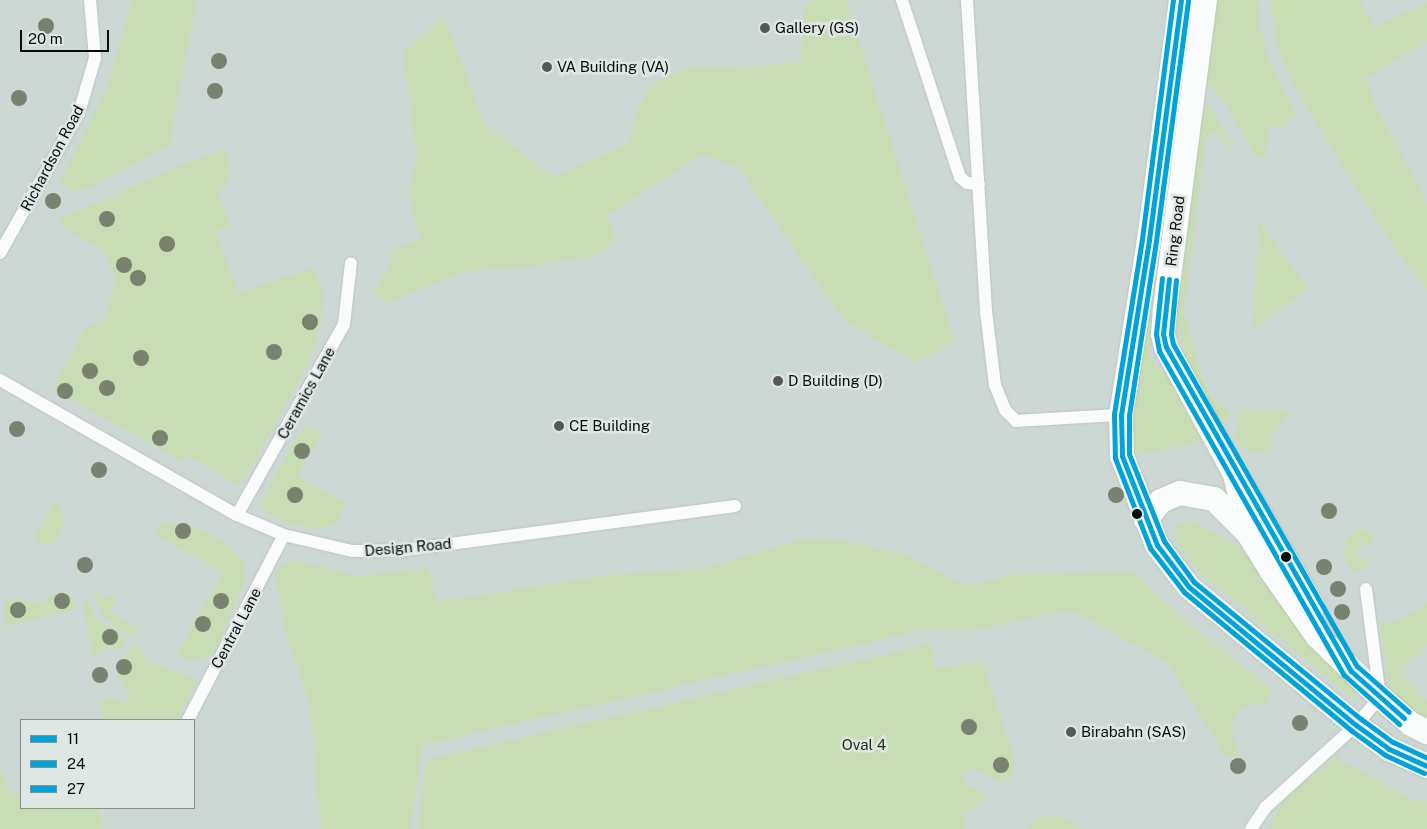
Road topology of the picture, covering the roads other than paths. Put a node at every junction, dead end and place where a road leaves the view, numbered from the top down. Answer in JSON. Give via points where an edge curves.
{"nodes":[{"id":1,"x":90,"y":0,"type":"edge"},
{"id":2,"x":902,"y":0,"type":"edge"},
{"id":3,"x":967,"y":0,"type":"edge"},
{"id":4,"x":1181,"y":0,"type":"edge"},
{"id":5,"x":1205,"y":0,"type":"edge"},
{"id":6,"x":1192,"y":94,"type":"junction"},
{"id":7,"x":979,"y":184,"type":"junction"},
{"id":8,"x":1149,"y":240,"type":"junction"},
{"id":9,"x":0,"y":252,"type":"edge"},
{"id":10,"x":351,"y":263,"type":"dead end"},
{"id":11,"x":0,"y":380,"type":"edge"},
{"id":12,"x":1121,"y":415,"type":"junction"},
{"id":13,"x":1236,"y":474,"type":"junction"},
{"id":14,"x":735,"y":506,"type":"dead end"},
{"id":15,"x":237,"y":515,"type":"junction"},
{"id":16,"x":1146,"y":520,"type":"junction"},
{"id":17,"x":1248,"y":533,"type":"junction"},
{"id":18,"x":284,"y":535,"type":"junction"},
{"id":19,"x":1366,"y":588,"type":"dead end"},
{"id":20,"x":1351,"y":671,"type":"junction"},
{"id":21,"x":1380,"y":697,"type":"junction"},
{"id":22,"x":189,"y":719,"type":"edge"},
{"id":23,"x":1356,"y":725,"type":"junction"},
{"id":24,"x":1427,"y":732,"type":"edge"},
{"id":25,"x":1427,"y":766,"type":"edge"},
{"id":26,"x":1251,"y":829,"type":"edge"}],
"edges":[{"from":1,"to":9,"type":"lane","name":"Richardson Road","via":[[95,58],[79,113]]},
{"from":2,"to":7,"type":"lane","via":[[960,177],[967,183]]},
{"from":3,"to":7,"type":"lane"},
{"from":4,"to":8,"type":"street","name":"Ring Road"},
{"from":5,"to":6,"type":"street","name":"Ring Road"},
{"from":6,"to":8,"type":"street","via":[[1178,106],[1168,173]]},
{"from":6,"to":13,"type":"street","name":"Ring Road","via":[[1163,334],[1166,347]]},
{"from":7,"to":12,"type":"lane","via":[[987,320],[995,384],[1005,410],[1016,421]]},
{"from":8,"to":12,"type":"street","name":"Ring Road"},
{"from":10,"to":15,"type":"lane","name":"Ceramics Lane","via":[[344,324]]},
{"from":11,"to":15,"type":"lane","name":"Design Road"},
{"from":12,"to":16,"type":"street","name":"Ring Road","via":[[1122,456]]},
{"from":13,"to":17,"type":"street","name":"Ring Road"},
{"from":13,"to":20,"type":"street"},
{"from":14,"to":18,"type":"lane","name":"Design Road","via":[[405,550],[352,551]]},
{"from":15,"to":18,"type":"lane","name":"Design Road"},
{"from":16,"to":17,"type":"street","via":[[1161,501],[1180,493],[1214,499]]},
{"from":16,"to":23,"type":"street","name":"Ring Road","via":[[1157,545],[1189,587]]},
{"from":17,"to":20,"type":"street","name":"Ring Road","via":[[1318,637]]},
{"from":18,"to":22,"type":"lane","name":"Central Lane"},
{"from":19,"to":21,"type":"lane"},
{"from":20,"to":21,"type":"street","name":"Ring Road"},
{"from":21,"to":23,"type":"lane"},
{"from":21,"to":24,"type":"street","name":"Ring Road","via":[[1411,724]]},
{"from":23,"to":25,"type":"street","name":"Ring Road","via":[[1389,749]]},
{"from":23,"to":26,"type":"lane","via":[[1266,807]]}]}
